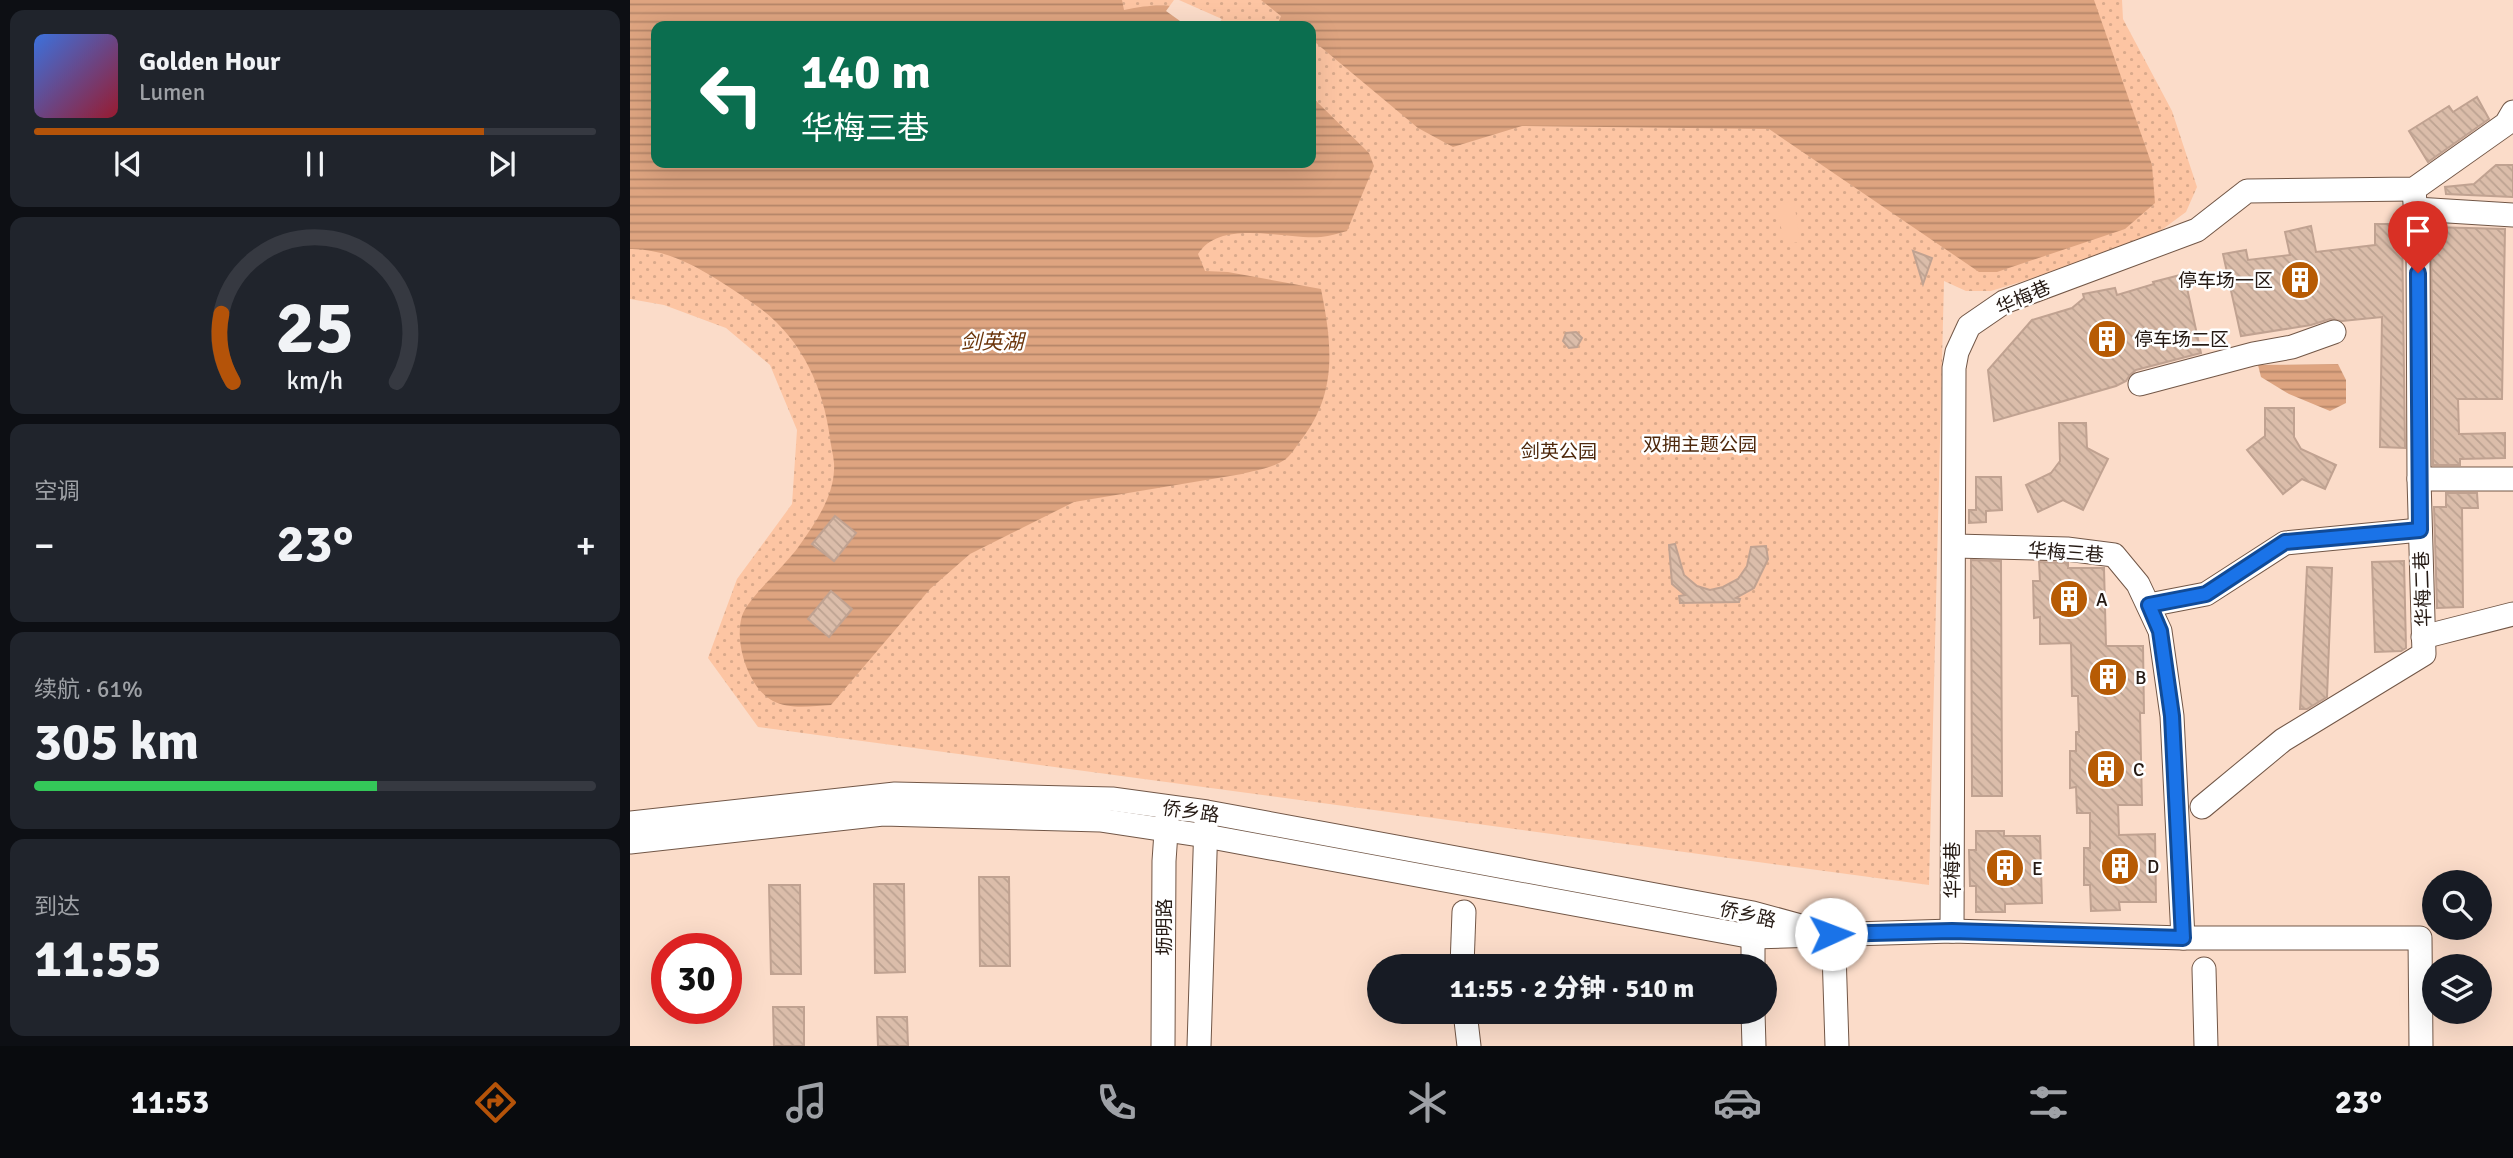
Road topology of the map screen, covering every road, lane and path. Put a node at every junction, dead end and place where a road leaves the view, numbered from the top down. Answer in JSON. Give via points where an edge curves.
{"nodes":[{"id":1,"x":2513,"y":112,"type":"edge"},
{"id":2,"x":2415,"y":199,"type":"junction"},
{"id":3,"x":2513,"y":215,"type":"edge"},
{"id":4,"x":2334,"y":332,"type":"dead end"},
{"id":5,"x":2140,"y":384,"type":"dead end"},
{"id":6,"x":2419,"y":479,"type":"junction"},
{"id":7,"x":2513,"y":479,"type":"edge"},
{"id":8,"x":2420,"y":530,"type":"junction"},
{"id":9,"x":1955,"y":546,"type":"junction"},
{"id":10,"x":2149,"y":605,"type":"junction"},
{"id":11,"x":2513,"y":614,"type":"edge"},
{"id":12,"x":2424,"y":645,"type":"junction"},
{"id":13,"x":2202,"y":807,"type":"dead end"},
{"id":14,"x":1207,"y":812,"type":"junction"},
{"id":15,"x":1167,"y":819,"type":"junction"},
{"id":16,"x":630,"y":822,"type":"edge"},
{"id":17,"x":1206,"y":836,"type":"junction"},
{"id":18,"x":630,"y":842,"type":"edge"},
{"id":19,"x":1464,"y":912,"type":"dead end"},
{"id":20,"x":1753,"y":913,"type":"junction"},
{"id":21,"x":1952,"y":931,"type":"junction"},
{"id":22,"x":1753,"y":937,"type":"junction"},
{"id":23,"x":2183,"y":938,"type":"junction"},
{"id":24,"x":1833,"y":943,"type":"junction"},
{"id":25,"x":1462,"y":954,"type":"edge"},
{"id":26,"x":1753,"y":954,"type":"edge"},
{"id":27,"x":2204,"y":970,"type":"dead end"},
{"id":28,"x":1466,"y":1024,"type":"edge"},
{"id":29,"x":1754,"y":1024,"type":"edge"},
{"id":30,"x":1163,"y":1046,"type":"edge"},
{"id":31,"x":1199,"y":1046,"type":"edge"},
{"id":32,"x":1469,"y":1046,"type":"edge"},
{"id":33,"x":1754,"y":1046,"type":"edge"},
{"id":34,"x":1838,"y":1046,"type":"edge"},
{"id":35,"x":2206,"y":1046,"type":"edge"},
{"id":36,"x":2421,"y":1046,"type":"edge"}],
"edges":[{"from":1,"to":2,"type":"street","via":[[2506,124]]},
{"from":2,"to":3,"type":"street","name":"华梅巷"},
{"from":2,"to":6,"type":"street","name":"华梅二巷"},
{"from":2,"to":9,"type":"street","name":"华梅巷","via":[[2247,191],[2197,230],[2004,302],[1969,326],[1954,368]]},
{"from":4,"to":5,"type":"street","via":[[2292,347]]},
{"from":6,"to":7,"type":"street"},
{"from":6,"to":8,"type":"street","name":"华梅二巷"},
{"from":8,"to":10,"type":"street","via":[[2285,542],[2206,594]]},
{"from":8,"to":12,"type":"street","name":"华梅二巷"},
{"from":9,"to":10,"type":"street","name":"华梅三巷","via":[[2114,555]]},
{"from":9,"to":21,"type":"street","name":"华梅巷"},
{"from":10,"to":23,"type":"street","name":"华梅三巷","via":[[2160,631],[2172,716]]},
{"from":11,"to":12,"type":"street"},
{"from":12,"to":13,"type":"street","via":[[2283,740]]},
{"from":14,"to":15,"type":"street","name":"侨乡路"},
{"from":14,"to":17,"type":"street","name":"坜明路"},
{"from":14,"to":20,"type":"street","name":"侨乡路"},
{"from":15,"to":16,"type":"street","name":"侨乡路","via":[[1112,799],[895,794]]},
{"from":15,"to":17,"type":"street","name":"侨乡路"},
{"from":15,"to":18,"type":"street","name":"侨乡路","via":[[883,814]]},
{"from":15,"to":30,"type":"street","name":"坜明路"},
{"from":17,"to":22,"type":"street","name":"侨乡路"},
{"from":17,"to":31,"type":"street","name":"坜明路"},
{"from":19,"to":25,"type":"street"},
{"from":20,"to":22,"type":"street"},
{"from":20,"to":24,"type":"street","name":"侨乡路"},
{"from":21,"to":23,"type":"street"},
{"from":21,"to":24,"type":"street"},
{"from":22,"to":24,"type":"street","name":"侨乡路"},
{"from":22,"to":26,"type":"street"},
{"from":23,"to":36,"type":"street","via":[[2420,938]]},
{"from":24,"to":34,"type":"street"},
{"from":27,"to":35,"type":"street"},
{"from":28,"to":32,"type":"street"},
{"from":29,"to":33,"type":"street"}]}
